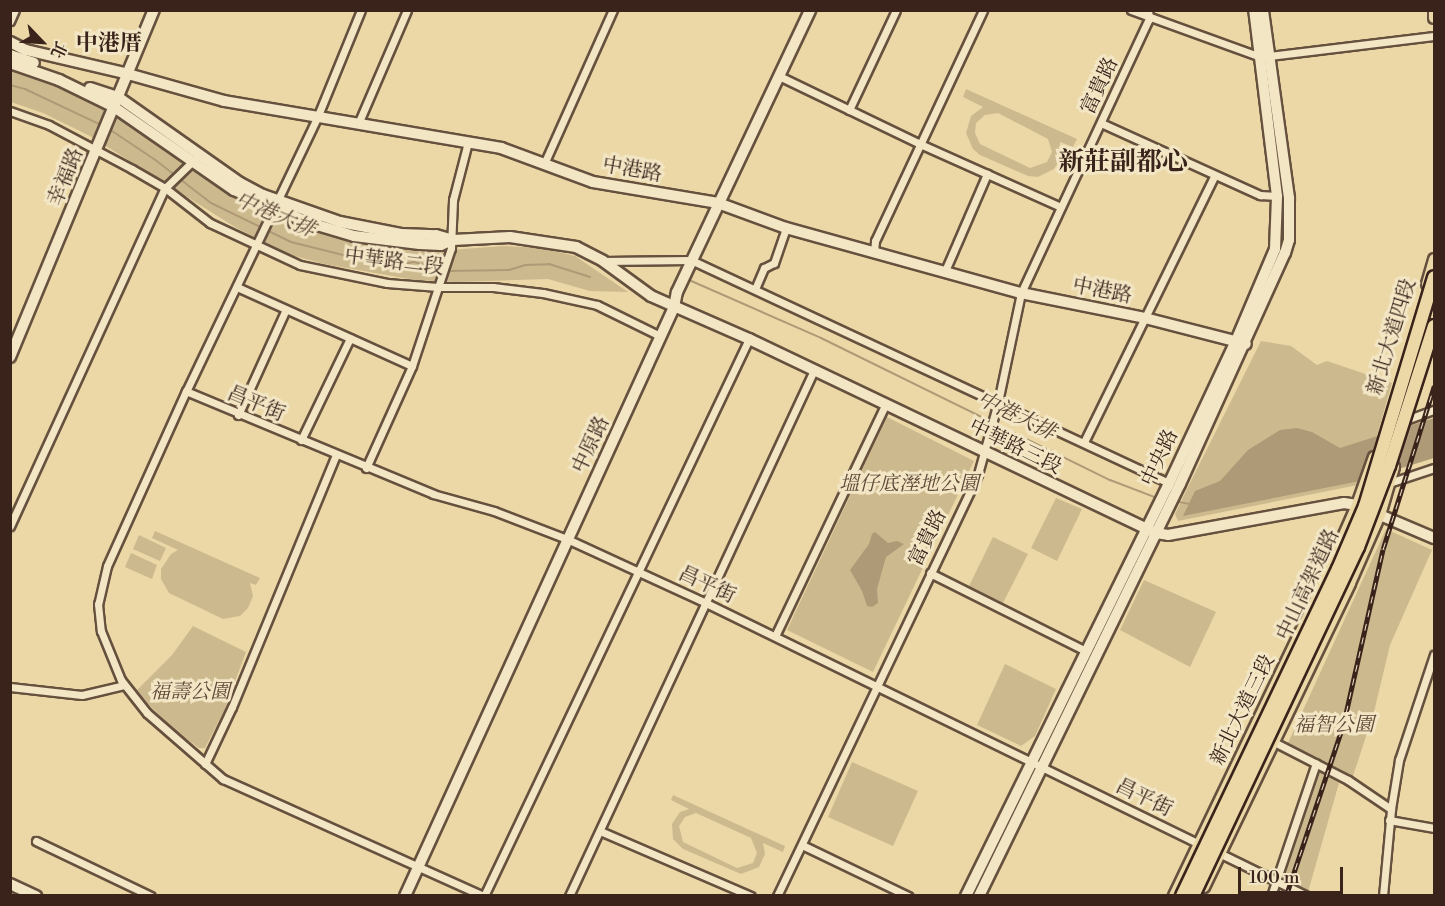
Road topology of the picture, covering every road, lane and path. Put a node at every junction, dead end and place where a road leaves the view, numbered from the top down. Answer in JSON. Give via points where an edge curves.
{"nodes":[{"id":1,"x":15,"y":10,"type":"edge"},
{"id":2,"x":154,"y":10,"type":"edge"},
{"id":3,"x":361,"y":10,"type":"edge"},
{"id":4,"x":407,"y":10,"type":"edge"},
{"id":5,"x":613,"y":10,"type":"edge"},
{"id":6,"x":810,"y":10,"type":"edge"},
{"id":7,"x":896,"y":10,"type":"edge"},
{"id":8,"x":983,"y":10,"type":"edge"},
{"id":9,"x":1131,"y":10,"type":"edge"},
{"id":10,"x":1254,"y":10,"type":"edge"},
{"id":11,"x":1263,"y":10,"type":"edge"},
{"id":12,"x":1434,"y":10,"type":"edge"},
{"id":13,"x":1148,"y":15,"type":"edge"},
{"id":14,"x":1434,"y":18,"type":"edge"},
{"id":15,"x":10,"y":21,"type":"edge"},
{"id":16,"x":1434,"y":36,"type":"edge"},
{"id":17,"x":10,"y":42,"type":"edge"},
{"id":18,"x":10,"y":55,"type":"edge"},
{"id":19,"x":1265,"y":57,"type":"junction"},
{"id":20,"x":10,"y":63,"type":"edge"},
{"id":21,"x":128,"y":74,"type":"junction"},
{"id":22,"x":779,"y":76,"type":"junction"},
{"id":23,"x":114,"y":107,"type":"junction"},
{"id":24,"x":849,"y":110,"type":"junction"},
{"id":25,"x":10,"y":111,"type":"edge"},
{"id":26,"x":316,"y":118,"type":"junction"},
{"id":27,"x":1101,"y":123,"type":"junction"},
{"id":28,"x":358,"y":124,"type":"junction"},
{"id":29,"x":468,"y":142,"type":"junction"},
{"id":30,"x":920,"y":144,"type":"junction"},
{"id":31,"x":98,"y":147,"type":"junction"},
{"id":32,"x":193,"y":161,"type":"junction"},
{"id":33,"x":544,"y":164,"type":"junction"},
{"id":34,"x":987,"y":174,"type":"junction"},
{"id":35,"x":1215,"y":175,"type":"junction"},
{"id":36,"x":167,"y":186,"type":"junction"},
{"id":37,"x":1277,"y":196,"type":"junction"},
{"id":38,"x":718,"y":203,"type":"junction"},
{"id":39,"x":1061,"y":207,"type":"junction"},
{"id":40,"x":274,"y":209,"type":"junction"},
{"id":41,"x":786,"y":228,"type":"junction"},
{"id":42,"x":452,"y":244,"type":"junction"},
{"id":43,"x":256,"y":246,"type":"junction"},
{"id":44,"x":874,"y":251,"type":"junction"},
{"id":45,"x":1434,"y":259,"type":"edge"},
{"id":46,"x":603,"y":261,"type":"junction"},
{"id":47,"x":690,"y":262,"type":"junction"},
{"id":48,"x":945,"y":271,"type":"junction"},
{"id":49,"x":1434,"y":277,"type":"edge"},
{"id":50,"x":440,"y":284,"type":"junction"},
{"id":51,"x":237,"y":287,"type":"junction"},
{"id":52,"x":755,"y":289,"type":"junction"},
{"id":53,"x":1021,"y":293,"type":"junction"},
{"id":54,"x":674,"y":306,"type":"junction"},
{"id":55,"x":1433,"y":308,"type":"edge"},
{"id":56,"x":286,"y":309,"type":"junction"},
{"id":57,"x":1145,"y":318,"type":"junction"},
{"id":58,"x":1434,"y":326,"type":"edge"},
{"id":59,"x":660,"y":336,"type":"junction"},
{"id":60,"x":350,"y":338,"type":"junction"},
{"id":61,"x":1434,"y":338,"type":"edge"},
{"id":62,"x":749,"y":339,"type":"junction"},
{"id":63,"x":1241,"y":343,"type":"junction"},
{"id":64,"x":10,"y":357,"type":"edge"},
{"id":65,"x":412,"y":366,"type":"junction"},
{"id":66,"x":814,"y":370,"type":"junction"},
{"id":67,"x":186,"y":392,"type":"junction"},
{"id":68,"x":998,"y":402,"type":"junction"},
{"id":69,"x":885,"y":405,"type":"junction"},
{"id":70,"x":1434,"y":410,"type":"edge"},
{"id":71,"x":238,"y":415,"type":"junction"},
{"id":72,"x":1404,"y":422,"type":"junction"},
{"id":73,"x":1383,"y":428,"type":"junction"},
{"id":74,"x":301,"y":440,"type":"junction"},
{"id":75,"x":1084,"y":442,"type":"junction"},
{"id":76,"x":984,"y":452,"type":"junction"},
{"id":77,"x":336,"y":455,"type":"junction"},
{"id":78,"x":366,"y":468,"type":"junction"},
{"id":79,"x":1434,"y":468,"type":"edge"},
{"id":80,"x":1377,"y":482,"type":"junction"},
{"id":81,"x":1389,"y":483,"type":"junction"},
{"id":82,"x":1172,"y":484,"type":"junction"},
{"id":83,"x":1373,"y":498,"type":"junction"},
{"id":84,"x":1357,"y":505,"type":"junction"},
{"id":85,"x":1368,"y":510,"type":"junction"},
{"id":86,"x":1159,"y":514,"type":"junction"},
{"id":87,"x":1380,"y":515,"type":"junction"},
{"id":88,"x":10,"y":526,"type":"edge"},
{"id":89,"x":1145,"y":529,"type":"junction"},
{"id":90,"x":1156,"y":533,"type":"junction"},
{"id":91,"x":1434,"y":538,"type":"edge"},
{"id":92,"x":567,"y":539,"type":"junction"},
{"id":93,"x":638,"y":571,"type":"junction"},
{"id":94,"x":930,"y":573,"type":"junction"},
{"id":95,"x":706,"y":603,"type":"junction"},
{"id":96,"x":775,"y":636,"type":"junction"},
{"id":97,"x":1086,"y":651,"type":"junction"},
{"id":98,"x":1434,"y":655,"type":"edge"},
{"id":99,"x":124,"y":685,"type":"junction"},
{"id":100,"x":876,"y":685,"type":"junction"},
{"id":101,"x":10,"y":687,"type":"edge"},
{"id":102,"x":1274,"y":742,"type":"junction"},
{"id":103,"x":1316,"y":763,"type":"junction"},
{"id":104,"x":205,"y":764,"type":"junction"},
{"id":105,"x":1037,"y":764,"type":"junction"},
{"id":106,"x":1390,"y":808,"type":"junction"},
{"id":107,"x":1389,"y":820,"type":"junction"},
{"id":108,"x":1434,"y":828,"type":"edge"},
{"id":109,"x":600,"y":831,"type":"junction"},
{"id":110,"x":36,"y":841,"type":"dead end"},
{"id":111,"x":1199,"y":844,"type":"junction"},
{"id":112,"x":802,"y":845,"type":"junction"},
{"id":113,"x":1215,"y":851,"type":"junction"},
{"id":114,"x":418,"y":867,"type":"junction"},
{"id":115,"x":1276,"y":881,"type":"junction"},
{"id":116,"x":10,"y":884,"type":"edge"},
{"id":117,"x":36,"y":896,"type":"edge"},
{"id":118,"x":151,"y":896,"type":"edge"},
{"id":119,"x":405,"y":896,"type":"edge"},
{"id":120,"x":483,"y":896,"type":"edge"},
{"id":121,"x":569,"y":896,"type":"edge"},
{"id":122,"x":751,"y":896,"type":"edge"},
{"id":123,"x":777,"y":896,"type":"edge"},
{"id":124,"x":908,"y":896,"type":"edge"},
{"id":125,"x":966,"y":896,"type":"edge"},
{"id":126,"x":979,"y":896,"type":"edge"},
{"id":127,"x":1174,"y":896,"type":"edge"},
{"id":128,"x":1182,"y":896,"type":"edge"},
{"id":129,"x":1188,"y":896,"type":"edge"},
{"id":130,"x":1193,"y":896,"type":"edge"},
{"id":131,"x":1200,"y":896,"type":"edge"},
{"id":132,"x":1271,"y":896,"type":"edge"},
{"id":133,"x":1307,"y":896,"type":"edge"},
{"id":134,"x":1383,"y":896,"type":"edge"}],
"edges":[{"from":1,"to":15,"type":"street"},
{"from":2,"to":21,"type":"street","name":"幸福路"},
{"from":3,"to":26,"type":"street"},
{"from":4,"to":28,"type":"street"},
{"from":5,"to":33,"type":"street"},
{"from":6,"to":22,"type":"street","name":"中原路"},
{"from":7,"to":24,"type":"street"},
{"from":8,"to":30,"type":"street"},
{"from":9,"to":13,"type":"street"},
{"from":10,"to":19,"type":"street","name":"中央路"},
{"from":11,"to":19,"type":"street","name":"中央路"},
{"from":12,"to":14,"type":"main road"},
{"from":13,"to":19,"type":"street"},
{"from":13,"to":27,"type":"street","name":"富貴路"},
{"from":16,"to":19,"type":"street"},
{"from":17,"to":21,"type":"street","name":"中港路","via":[[26,50]]},
{"from":18,"to":23,"type":"street","name":"中華路二段","via":[[98,92]]},
{"from":19,"to":37,"type":"street","name":"中央路"},
{"from":19,"to":63,"type":"street","name":"中央路","via":[[1289,198],[1289,240],[1278,272]]},
{"from":20,"to":23,"type":"street","name":"中華路二段","via":[[47,75]]},
{"from":21,"to":23,"type":"street","name":"幸福路"},
{"from":21,"to":26,"type":"street","name":"中港路","via":[[224,101]]},
{"from":22,"to":24,"type":"street"},
{"from":22,"to":38,"type":"street","name":"中原路"},
{"from":23,"to":31,"type":"street","name":"幸福路"},
{"from":23,"to":32,"type":"street","name":"中華路二段"},
{"from":24,"to":30,"type":"street"},
{"from":25,"to":31,"type":"street","name":"中華路二段"},
{"from":26,"to":28,"type":"street","name":"中港路"},
{"from":26,"to":40,"type":"street"},
{"from":27,"to":35,"type":"street"},
{"from":27,"to":39,"type":"street","name":"富貴路"},
{"from":28,"to":29,"type":"street","name":"中港路"},
{"from":29,"to":33,"type":"street","name":"中港路","via":[[501,148]]},
{"from":29,"to":42,"type":"street","via":[[453,200]]},
{"from":30,"to":34,"type":"street"},
{"from":30,"to":44,"type":"street","via":[[875,241]]},
{"from":31,"to":36,"type":"street","name":"中華路二段"},
{"from":31,"to":64,"type":"street","name":"幸福路"},
{"from":32,"to":36,"type":"street"},
{"from":32,"to":40,"type":"street","name":"中華路二段","via":[[240,183]]},
{"from":33,"to":38,"type":"street","name":"中港路","via":[[593,182]]},
{"from":34,"to":39,"type":"street"},
{"from":34,"to":48,"type":"street"},
{"from":35,"to":37,"type":"street","via":[[1260,195]]},
{"from":35,"to":57,"type":"street"},
{"from":36,"to":43,"type":"street","name":"中華路二段","via":[[210,223]]},
{"from":36,"to":88,"type":"street"},
{"from":37,"to":63,"type":"street","name":"中央路","via":[[1275,249]]},
{"from":38,"to":41,"type":"street","name":"中港路"},
{"from":38,"to":47,"type":"street","name":"中原路"},
{"from":39,"to":53,"type":"street","name":"富貴路"},
{"from":40,"to":42,"type":"street","name":"中華路二段","via":[[384,232],[436,235]]},
{"from":40,"to":43,"type":"street"},
{"from":41,"to":44,"type":"street","name":"中港路"},
{"from":41,"to":52,"type":"street","via":[[774,263],[764,268]]},
{"from":42,"to":46,"type":"street","name":"中華路二段","via":[[521,237],[566,244]]},
{"from":42,"to":50,"type":"street"},
{"from":43,"to":50,"type":"street","name":"中華路二段","via":[[300,265],[344,275],[387,283]]},
{"from":43,"to":51,"type":"street"},
{"from":44,"to":48,"type":"street","name":"中港路"},
{"from":45,"to":73,"type":"main road","name":"新北大道四段"},
{"from":46,"to":47,"type":"street"},
{"from":46,"to":54,"type":"street","name":"中華路二段","via":[[651,296]]},
{"from":47,"to":52,"type":"street"},
{"from":47,"to":54,"type":"street","name":"中原路"},
{"from":48,"to":53,"type":"street","name":"中港路"},
{"from":49,"to":128,"type":"highway","name":"中山高架道路","bridge":true,"via":[[1365,506]]},
{"from":50,"to":59,"type":"street","name":"中華路二段","via":[[553,295],[597,305]]},
{"from":50,"to":65,"type":"street"},
{"from":51,"to":56,"type":"street"},
{"from":51,"to":67,"type":"street"},
{"from":52,"to":68,"type":"street"},
{"from":53,"to":57,"type":"street","name":"中港路"},
{"from":53,"to":68,"type":"street","name":"富貴路"},
{"from":54,"to":59,"type":"street","name":"中原路"},
{"from":54,"to":62,"type":"street","name":"中華路三段"},
{"from":55,"to":72,"type":"highway"},
{"from":56,"to":60,"type":"street"},
{"from":56,"to":71,"type":"street"},
{"from":57,"to":63,"type":"street","name":"中港路"},
{"from":57,"to":75,"type":"street"},
{"from":58,"to":130,"type":"highway","name":"中山高架道路","bridge":true,"via":[[1358,547]]},
{"from":59,"to":92,"type":"street","name":"中原路"},
{"from":60,"to":65,"type":"street"},
{"from":60,"to":74,"type":"street"},
{"from":61,"to":72,"type":"main road","name":"新北大道四段"},
{"from":62,"to":66,"type":"street","name":"中華路三段"},
{"from":62,"to":93,"type":"street"},
{"from":63,"to":82,"type":"street","name":"中央路"},
{"from":65,"to":78,"type":"street"},
{"from":66,"to":69,"type":"street","name":"中華路三段"},
{"from":66,"to":95,"type":"street"},
{"from":67,"to":71,"type":"street","name":"昌平街"},
{"from":67,"to":99,"type":"street","via":[[107,566],[98,604],[101,631]]},
{"from":68,"to":75,"type":"street"},
{"from":68,"to":76,"type":"street","name":"富貴路"},
{"from":69,"to":76,"type":"street","name":"中華路三段"},
{"from":69,"to":96,"type":"street"},
{"from":70,"to":72,"type":"street"},
{"from":71,"to":74,"type":"street","name":"昌平街"},
{"from":72,"to":73,"type":"street"},
{"from":72,"to":80,"type":"main road","name":"新北大道四段"},
{"from":72,"to":81,"type":"main road","name":"新北大道四段","bridge":true},
{"from":72,"to":83,"type":"main road","name":"新北大道四段","bridge":true},
{"from":73,"to":80,"type":"main road","name":"新北大道四段","bridge":true},
{"from":73,"to":84,"type":"main road","name":"新北大道四段"},
{"from":74,"to":77,"type":"street","name":"昌平街"},
{"from":75,"to":82,"type":"street"},
{"from":76,"to":89,"type":"street","name":"中華路三段"},
{"from":76,"to":94,"type":"street","name":"富貴路","via":[[978,474]]},
{"from":77,"to":78,"type":"street","name":"昌平街"},
{"from":77,"to":104,"type":"street"},
{"from":78,"to":92,"type":"street","name":"昌平街"},
{"from":79,"to":81,"type":"street"},
{"from":80,"to":83,"type":"main road","name":"新北大道四段","bridge":true},
{"from":81,"to":87,"type":"main road","name":"新北大道四段"},
{"from":82,"to":86,"type":"street","name":"中央路"},
{"from":83,"to":85,"type":"main road","name":"新北大道四段"},
{"from":84,"to":85,"type":"street"},
{"from":84,"to":90,"type":"street","name":"中華路三段","via":[[1344,503],[1168,535]]},
{"from":84,"to":111,"type":"main road","name":"新北大道三段"},
{"from":85,"to":87,"type":"street"},
{"from":85,"to":113,"type":"main road","name":"新北大道三段"},
{"from":86,"to":89,"type":"street","name":"中央路"},
{"from":86,"to":90,"type":"street","name":"中央路"},
{"from":87,"to":91,"type":"street"},
{"from":87,"to":102,"type":"main road","name":"新北大道三段"},
{"from":89,"to":90,"type":"street","name":"中華路三段"},
{"from":89,"to":97,"type":"street","name":"中央路"},
{"from":90,"to":105,"type":"street","name":"中央路"},
{"from":92,"to":93,"type":"street","name":"昌平街"},
{"from":92,"to":114,"type":"street","name":"中原路"},
{"from":93,"to":95,"type":"street","name":"昌平街"},
{"from":93,"to":120,"type":"street"},
{"from":94,"to":97,"type":"street"},
{"from":94,"to":100,"type":"street","name":"富貴路"},
{"from":95,"to":96,"type":"street","name":"昌平街"},
{"from":95,"to":109,"type":"street"},
{"from":96,"to":100,"type":"street","name":"昌平街"},
{"from":97,"to":105,"type":"street","name":"中央路"},
{"from":98,"to":106,"type":"street","via":[[1399,760]]},
{"from":99,"to":101,"type":"street","via":[[82,695]]},
{"from":99,"to":104,"type":"street","via":[[147,714]]},
{"from":100,"to":105,"type":"street","name":"昌平街"},
{"from":100,"to":112,"type":"street","name":"富貴路"},
{"from":102,"to":103,"type":"street"},
{"from":102,"to":113,"type":"main road","name":"新北大道三段"},
{"from":103,"to":106,"type":"street"},
{"from":103,"to":115,"type":"street"},
{"from":104,"to":114,"type":"street","via":[[223,779]]},
{"from":105,"to":111,"type":"street","name":"昌平街"},
{"from":105,"to":125,"type":"street","name":"中央路"},
{"from":105,"to":126,"type":"street","name":"中央路"},
{"from":106,"to":107,"type":"street"},
{"from":107,"to":108,"type":"street"},
{"from":107,"to":134,"type":"street"},
{"from":109,"to":121,"type":"street"},
{"from":109,"to":122,"type":"street"},
{"from":110,"to":118,"type":"street"},
{"from":111,"to":113,"type":"street","name":"昌平街"},
{"from":111,"to":127,"type":"main road","name":"新北大道三段"},
{"from":112,"to":123,"type":"street","name":"富貴路"},
{"from":112,"to":124,"type":"street"},
{"from":113,"to":115,"type":"street","name":"昌平街"},
{"from":113,"to":129,"type":"main road","name":"新北大道三段"},
{"from":113,"to":131,"type":"main road","name":"新北大道三段"},
{"from":114,"to":119,"type":"street","name":"中原路"},
{"from":114,"to":120,"type":"street"},
{"from":115,"to":132,"type":"street"},
{"from":115,"to":133,"type":"street","name":"昌平街"},
{"from":116,"to":117,"type":"street"}]}
